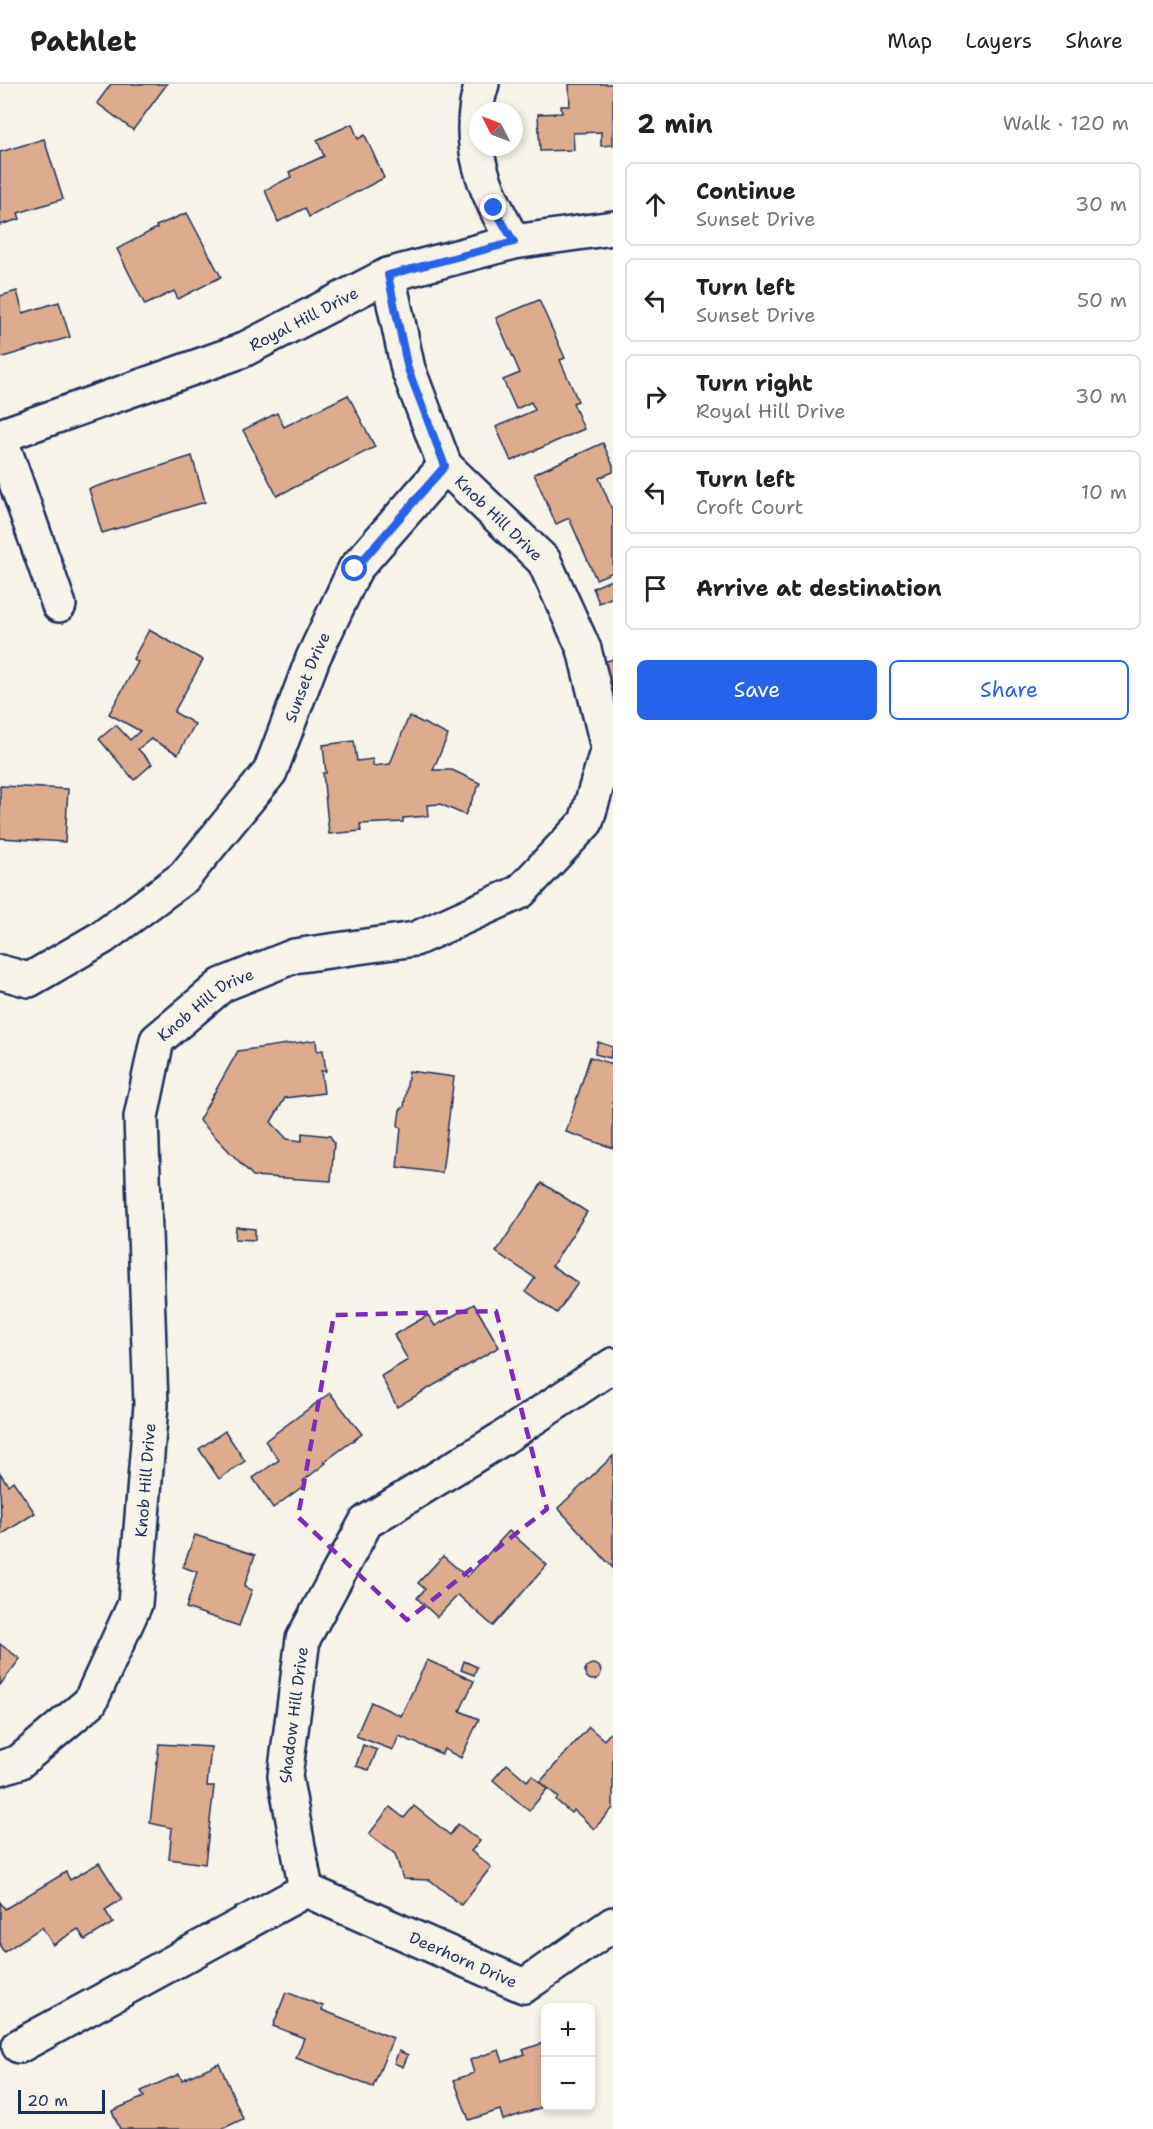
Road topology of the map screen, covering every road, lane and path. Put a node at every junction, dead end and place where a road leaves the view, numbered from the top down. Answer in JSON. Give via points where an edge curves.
{"nodes":[{"id":1,"x":482,"y":84,"type":"edge"},
{"id":2,"x":613,"y":228,"type":"edge"},
{"id":3,"x":514,"y":242,"type":"junction"},
{"id":4,"x":388,"y":275,"type":"junction"},
{"id":5,"x":0,"y":436,"type":"edge"},
{"id":6,"x":445,"y":466,"type":"junction"},
{"id":7,"x":59,"y":604,"type":"dead end"},
{"id":8,"x":0,"y":972,"type":"edge"},
{"id":9,"x":613,"y":1365,"type":"edge"},
{"id":10,"x":0,"y":1768,"type":"edge"},
{"id":11,"x":306,"y":1890,"type":"junction"},
{"id":12,"x":613,"y":1924,"type":"edge"},
{"id":13,"x":19,"y":2046,"type":"dead end"}],
"edges":[{"from":1,"to":3,"type":"street","via":[[476,102],[475,153],[494,208]]},
{"from":2,"to":3,"type":"street","name":"Royal Hill Drive"},
{"from":3,"to":4,"type":"street","name":"Royal Hill Drive"},
{"from":4,"to":5,"type":"street","name":"Royal Hill Drive","via":[[241,351]]},
{"from":4,"to":6,"type":"street","via":[[408,369]]},
{"from":5,"to":7,"type":"street"},
{"from":6,"to":8,"type":"street","name":"Sunset Drive","via":[[355,569],[313,658],[270,772],[184,877],[103,937],[29,980]]},
{"from":6,"to":10,"type":"street","name":"Knob Hill Drive","via":[[544,561],[584,649],[608,748],[586,822],[520,892],[415,939],[294,956],[222,985],[157,1040],[141,1117],[151,1405],[135,1604],[90,1702],[20,1762]]},
{"from":9,"to":11,"type":"street","name":"Shadow Hill Drive","via":[[366,1522],[303,1639],[285,1776]]},
{"from":11,"to":12,"type":"street","name":"Deerhorn Drive","via":[[524,1986]]},
{"from":11,"to":13,"type":"street"}]}
